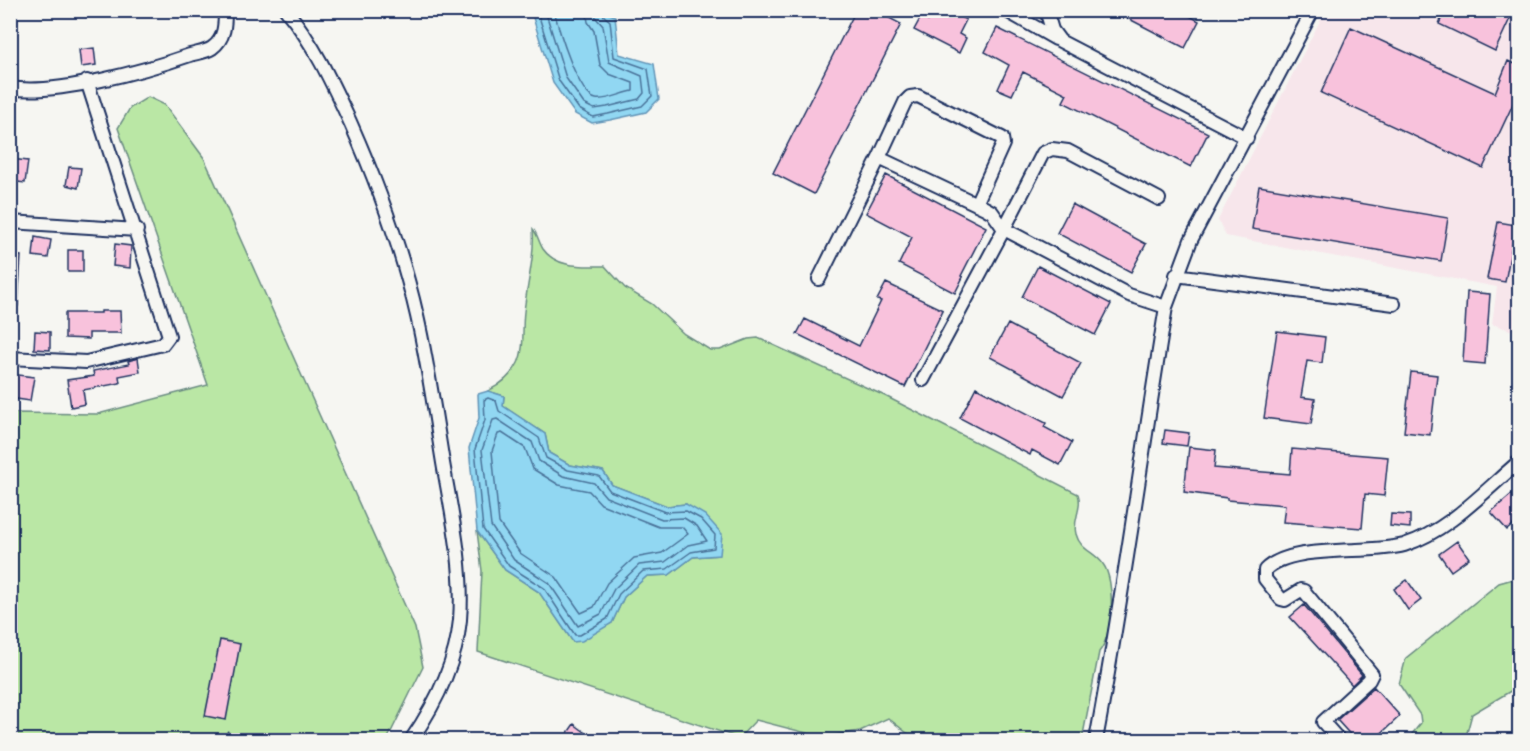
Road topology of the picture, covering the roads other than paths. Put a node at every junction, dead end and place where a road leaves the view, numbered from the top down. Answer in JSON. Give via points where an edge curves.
{"nodes":[{"id":1,"x":225,"y":10,"type":"edge"},
{"id":2,"x":286,"y":10,"type":"edge"},
{"id":3,"x":1005,"y":10,"type":"edge"},
{"id":4,"x":1046,"y":10,"type":"edge"},
{"id":5,"x":1313,"y":10,"type":"edge"},
{"id":6,"x":1060,"y":41,"type":"junction"},
{"id":7,"x":87,"y":81,"type":"junction"},
{"id":8,"x":10,"y":88,"type":"edge"},
{"id":9,"x":1247,"y":138,"type":"junction"},
{"id":10,"x":879,"y":158,"type":"junction"},
{"id":11,"x":1159,"y":199,"type":"dead end"},
{"id":12,"x":976,"y":204,"type":"junction"},
{"id":13,"x":10,"y":222,"type":"edge"},
{"id":14,"x":1004,"y":229,"type":"junction"},
{"id":15,"x":136,"y":230,"type":"junction"},
{"id":16,"x":1176,"y":275,"type":"junction"},
{"id":17,"x":819,"y":279,"type":"dead end"},
{"id":18,"x":1394,"y":304,"type":"dead end"},
{"id":19,"x":1166,"y":307,"type":"junction"},
{"id":20,"x":10,"y":358,"type":"edge"},
{"id":21,"x":923,"y":380,"type":"dead end"},
{"id":22,"x":1520,"y":461,"type":"edge"},
{"id":23,"x":411,"y":741,"type":"edge"},
{"id":24,"x":1096,"y":741,"type":"edge"},
{"id":25,"x":1339,"y":741,"type":"edge"}],
"edges":[{"from":1,"to":7,"type":"street","via":[[224,30],[212,48],[161,65]]},
{"from":2,"to":23,"type":"street","via":[[325,66],[389,220],[417,316],[431,390],[456,542],[460,622],[440,692]]},
{"from":3,"to":6,"type":"street"},
{"from":4,"to":6,"type":"street"},
{"from":5,"to":9,"type":"street"},
{"from":6,"to":9,"type":"street"},
{"from":7,"to":8,"type":"street","via":[[48,89]]},
{"from":7,"to":15,"type":"street"},
{"from":9,"to":16,"type":"street"},
{"from":10,"to":12,"type":"street"},
{"from":10,"to":12,"type":"street","via":[[905,102],[918,96],[1002,138],[1003,144]]},
{"from":10,"to":17,"type":"street"},
{"from":11,"to":14,"type":"street","via":[[1068,151],[1052,149],[1043,153]]},
{"from":12,"to":14,"type":"street","via":[[992,212]]},
{"from":13,"to":15,"type":"street"},
{"from":14,"to":19,"type":"street","via":[[1130,294]]},
{"from":14,"to":21,"type":"street"},
{"from":15,"to":20,"type":"street","via":[[168,330],[167,341],[86,362]]},
{"from":16,"to":18,"type":"street"},
{"from":16,"to":19,"type":"street"},
{"from":19,"to":24,"type":"street","via":[[1122,604]]},
{"from":22,"to":25,"type":"street","via":[[1447,522],[1416,540],[1389,548],[1301,555],[1266,567],[1265,579],[1281,599],[1304,591],[1372,674],[1323,722]]}]}
